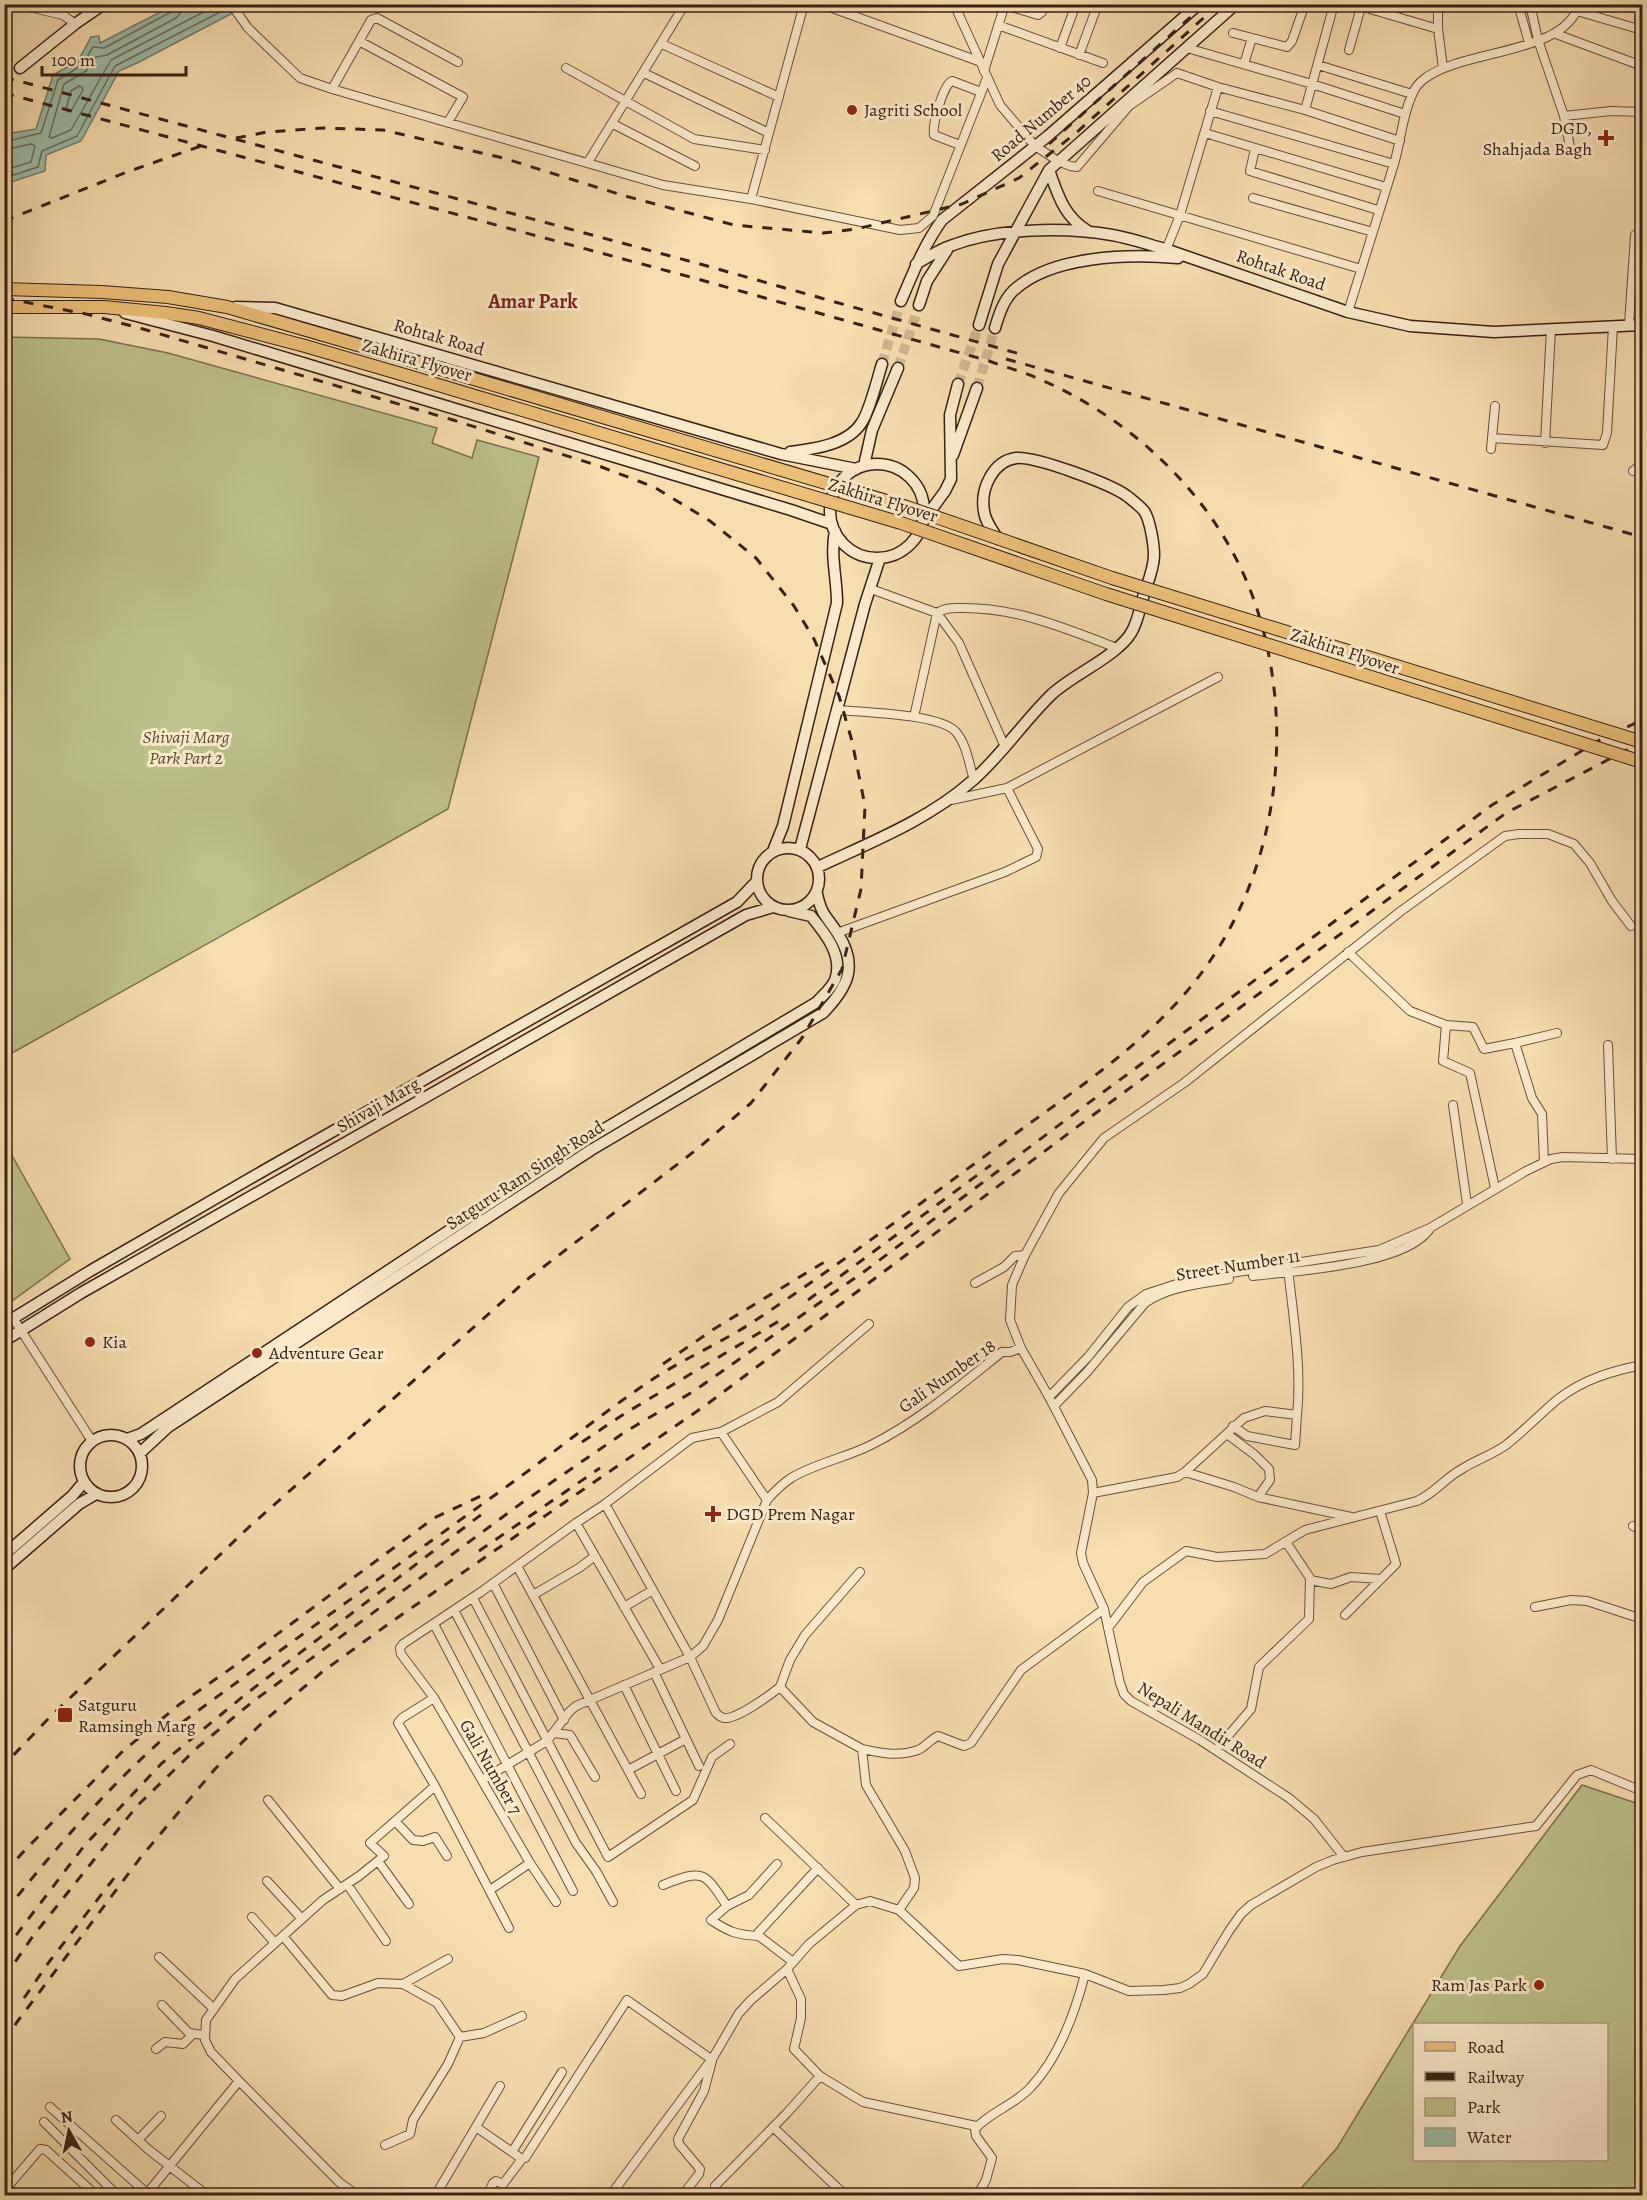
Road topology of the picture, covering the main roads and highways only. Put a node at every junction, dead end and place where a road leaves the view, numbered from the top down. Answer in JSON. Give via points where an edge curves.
{"nodes":[{"id":1,"x":1199,"y":4,"type":"edge"},
{"id":2,"x":1236,"y":4,"type":"edge"},
{"id":3,"x":96,"y":6,"type":"edge"},
{"id":4,"x":20,"y":68,"type":"tunnel mouth"},
{"id":5,"x":1048,"y":170,"type":"junction"},
{"id":6,"x":1090,"y":232,"type":"junction"},
{"id":7,"x":1014,"y":233,"type":"junction"},
{"id":8,"x":951,"y":245,"type":"junction"},
{"id":9,"x":1193,"y":259,"type":"junction"},
{"id":10,"x":916,"y":264,"type":"junction"},
{"id":11,"x":4,"y":289,"type":"edge"},
{"id":12,"x":901,"y":301,"type":"tunnel mouth"},
{"id":13,"x":919,"y":305,"type":"tunnel mouth"},
{"id":14,"x":4,"y":307,"type":"edge"},
{"id":15,"x":104,"y":307,"type":"junction"},
{"id":16,"x":226,"y":307,"type":"junction"},
{"id":17,"x":978,"y":325,"type":"tunnel mouth"},
{"id":18,"x":1642,"y":325,"type":"edge"},
{"id":19,"x":995,"y":328,"type":"tunnel mouth"},
{"id":20,"x":882,"y":364,"type":"tunnel mouth"},
{"id":21,"x":898,"y":368,"type":"tunnel mouth"},
{"id":22,"x":958,"y":384,"type":"tunnel mouth"},
{"id":23,"x":977,"y":388,"type":"tunnel mouth"},
{"id":24,"x":865,"y":414,"type":"junction"},
{"id":25,"x":872,"y":430,"type":"junction"},
{"id":26,"x":781,"y":454,"type":"junction"},
{"id":27,"x":952,"y":459,"type":"junction"},
{"id":28,"x":868,"y":465,"type":"junction"},
{"id":29,"x":856,"y":469,"type":"junction"},
{"id":30,"x":924,"y":520,"type":"junction"},
{"id":31,"x":833,"y":527,"type":"junction"},
{"id":32,"x":998,"y":539,"type":"junction"},
{"id":33,"x":880,"y":558,"type":"junction"},
{"id":34,"x":1642,"y":742,"type":"edge"},
{"id":35,"x":1642,"y":762,"type":"edge"},
{"id":36,"x":800,"y":849,"type":"junction"},
{"id":37,"x":773,"y":851,"type":"junction"},
{"id":38,"x":818,"y":867,"type":"junction"},
{"id":39,"x":756,"y":882,"type":"junction"},
{"id":40,"x":817,"y":894,"type":"junction"},
{"id":41,"x":773,"y":907,"type":"junction"},
{"id":42,"x":789,"y":911,"type":"junction"},
{"id":43,"x":9,"y":1321,"type":"edge"},
{"id":44,"x":4,"y":1341,"type":"edge"},
{"id":45,"x":127,"y":1439,"type":"junction"},
{"id":46,"x":140,"y":1453,"type":"junction"},
{"id":47,"x":84,"y":1482,"type":"junction"},
{"id":48,"x":96,"y":1494,"type":"junction"},
{"id":49,"x":4,"y":1555,"type":"edge"},
{"id":50,"x":4,"y":1569,"type":"edge"}],
"edges":[{"from":1,"to":10,"type":"main road","name":"Road Number 40","via":[[1035,146],[942,220]]},
{"from":2,"to":5,"type":"main road"},
{"from":3,"to":4,"type":"main road"},
{"from":5,"to":6,"type":"main road","via":[[1067,214]]},
{"from":5,"to":7,"type":"main road"},
{"from":6,"to":7,"type":"main road","name":"Rohtak Road"},
{"from":6,"to":9,"type":"main road","name":"Rohtak Road","via":[[1134,240]]},
{"from":7,"to":8,"type":"main road","name":"Rohtak Road"},
{"from":7,"to":17,"type":"main road","via":[[998,264]]},
{"from":8,"to":10,"type":"main road","name":"Rohtak Road"},
{"from":8,"to":13,"type":"main road","via":[[936,264]]},
{"from":9,"to":18,"type":"main road","name":"Rohtak Road","via":[[1383,321],[1494,332]]},
{"from":9,"to":19,"type":"main road","via":[[1127,257],[1051,269],[1012,292],[1002,306]]},
{"from":10,"to":12,"type":"main road","name":"Road Number 40"},
{"from":11,"to":16,"type":"main road","name":"Rohtak Road","via":[[157,296]]},
{"from":14,"to":15,"type":"main road"},
{"from":15,"to":31,"type":"main road","via":[[213,336],[791,510]]},
{"from":15,"to":35,"type":"main road","name":"Zakhira Flyover","bridge":true,"via":[[223,323],[408,376],[900,523],[1106,594]]},
{"from":16,"to":26,"type":"main road","name":"Rohtak Road","via":[[275,308]]},
{"from":16,"to":32,"type":"main road","name":"Zakhira Flyover","bridge":true,"via":[[896,504]]},
{"from":20,"to":24,"type":"main road"},
{"from":21,"to":25,"type":"main road"},
{"from":22,"to":27,"type":"main road","via":[[950,414]]},
{"from":23,"to":27,"type":"main road"},
{"from":24,"to":25,"type":"main road"},
{"from":24,"to":26,"type":"main road","via":[[850,436],[811,450]]},
{"from":25,"to":28,"type":"main road","via":[[865,461]]},
{"from":26,"to":29,"type":"main road","name":"Rohtak Road"},
{"from":27,"to":30,"type":"main road","via":[[951,479]]},
{"from":28,"to":29,"type":"main road"},
{"from":28,"to":30,"type":"main road","via":[[891,466],[911,478],[920,490]]},
{"from":29,"to":31,"type":"main road","via":[[834,492],[830,508]]},
{"from":30,"to":33,"type":"main road","via":[[913,542],[892,556]]},
{"from":31,"to":33,"type":"main road","via":[[853,551]]},
{"from":31,"to":37,"type":"main road","via":[[837,603],[783,826]]},
{"from":32,"to":34,"type":"main road","name":"Zakhira Flyover","bridge":true},
{"from":32,"to":38,"type":"main road","via":[[983,510],[984,497],[995,468],[1008,460],[1036,460],[1127,495],[1145,512],[1154,555],[1132,631],[1117,648],[1050,696],[974,780],[950,800]]},
{"from":33,"to":36,"type":"main road"},
{"from":36,"to":37,"type":"main road"},
{"from":36,"to":38,"type":"main road"},
{"from":37,"to":39,"type":"main road","via":[[760,865]]},
{"from":38,"to":40,"type":"main road"},
{"from":39,"to":41,"type":"main road","via":[[761,897]]},
{"from":39,"to":43,"type":"main road","name":"Shivaji Marg","via":[[737,902],[253,1177]]},
{"from":40,"to":42,"type":"main road","via":[[805,906]]},
{"from":40,"to":46,"type":"main road","name":"Satguru Ram Singh Road","via":[[820,911],[837,933],[850,963],[847,983],[823,1012],[591,1150],[168,1427]]},
{"from":41,"to":42,"type":"main road"},
{"from":41,"to":44,"type":"main road","name":"Shivaji Marg","via":[[735,921],[91,1287]]},
{"from":42,"to":45,"type":"main road","name":"Satguru Ram Singh Road","via":[[811,916],[831,941],[837,964],[835,981],[817,1002],[586,1140],[141,1434]]},
{"from":45,"to":46,"type":"main road"},
{"from":45,"to":47,"type":"main road","via":[[116,1435],[92,1441],[82,1452],[79,1467]]},
{"from":46,"to":48,"type":"main road","via":[[139,1480],[130,1491],[119,1497]]},
{"from":47,"to":48,"type":"main road"},
{"from":47,"to":49,"type":"main road"},
{"from":48,"to":50,"type":"main road"}]}
